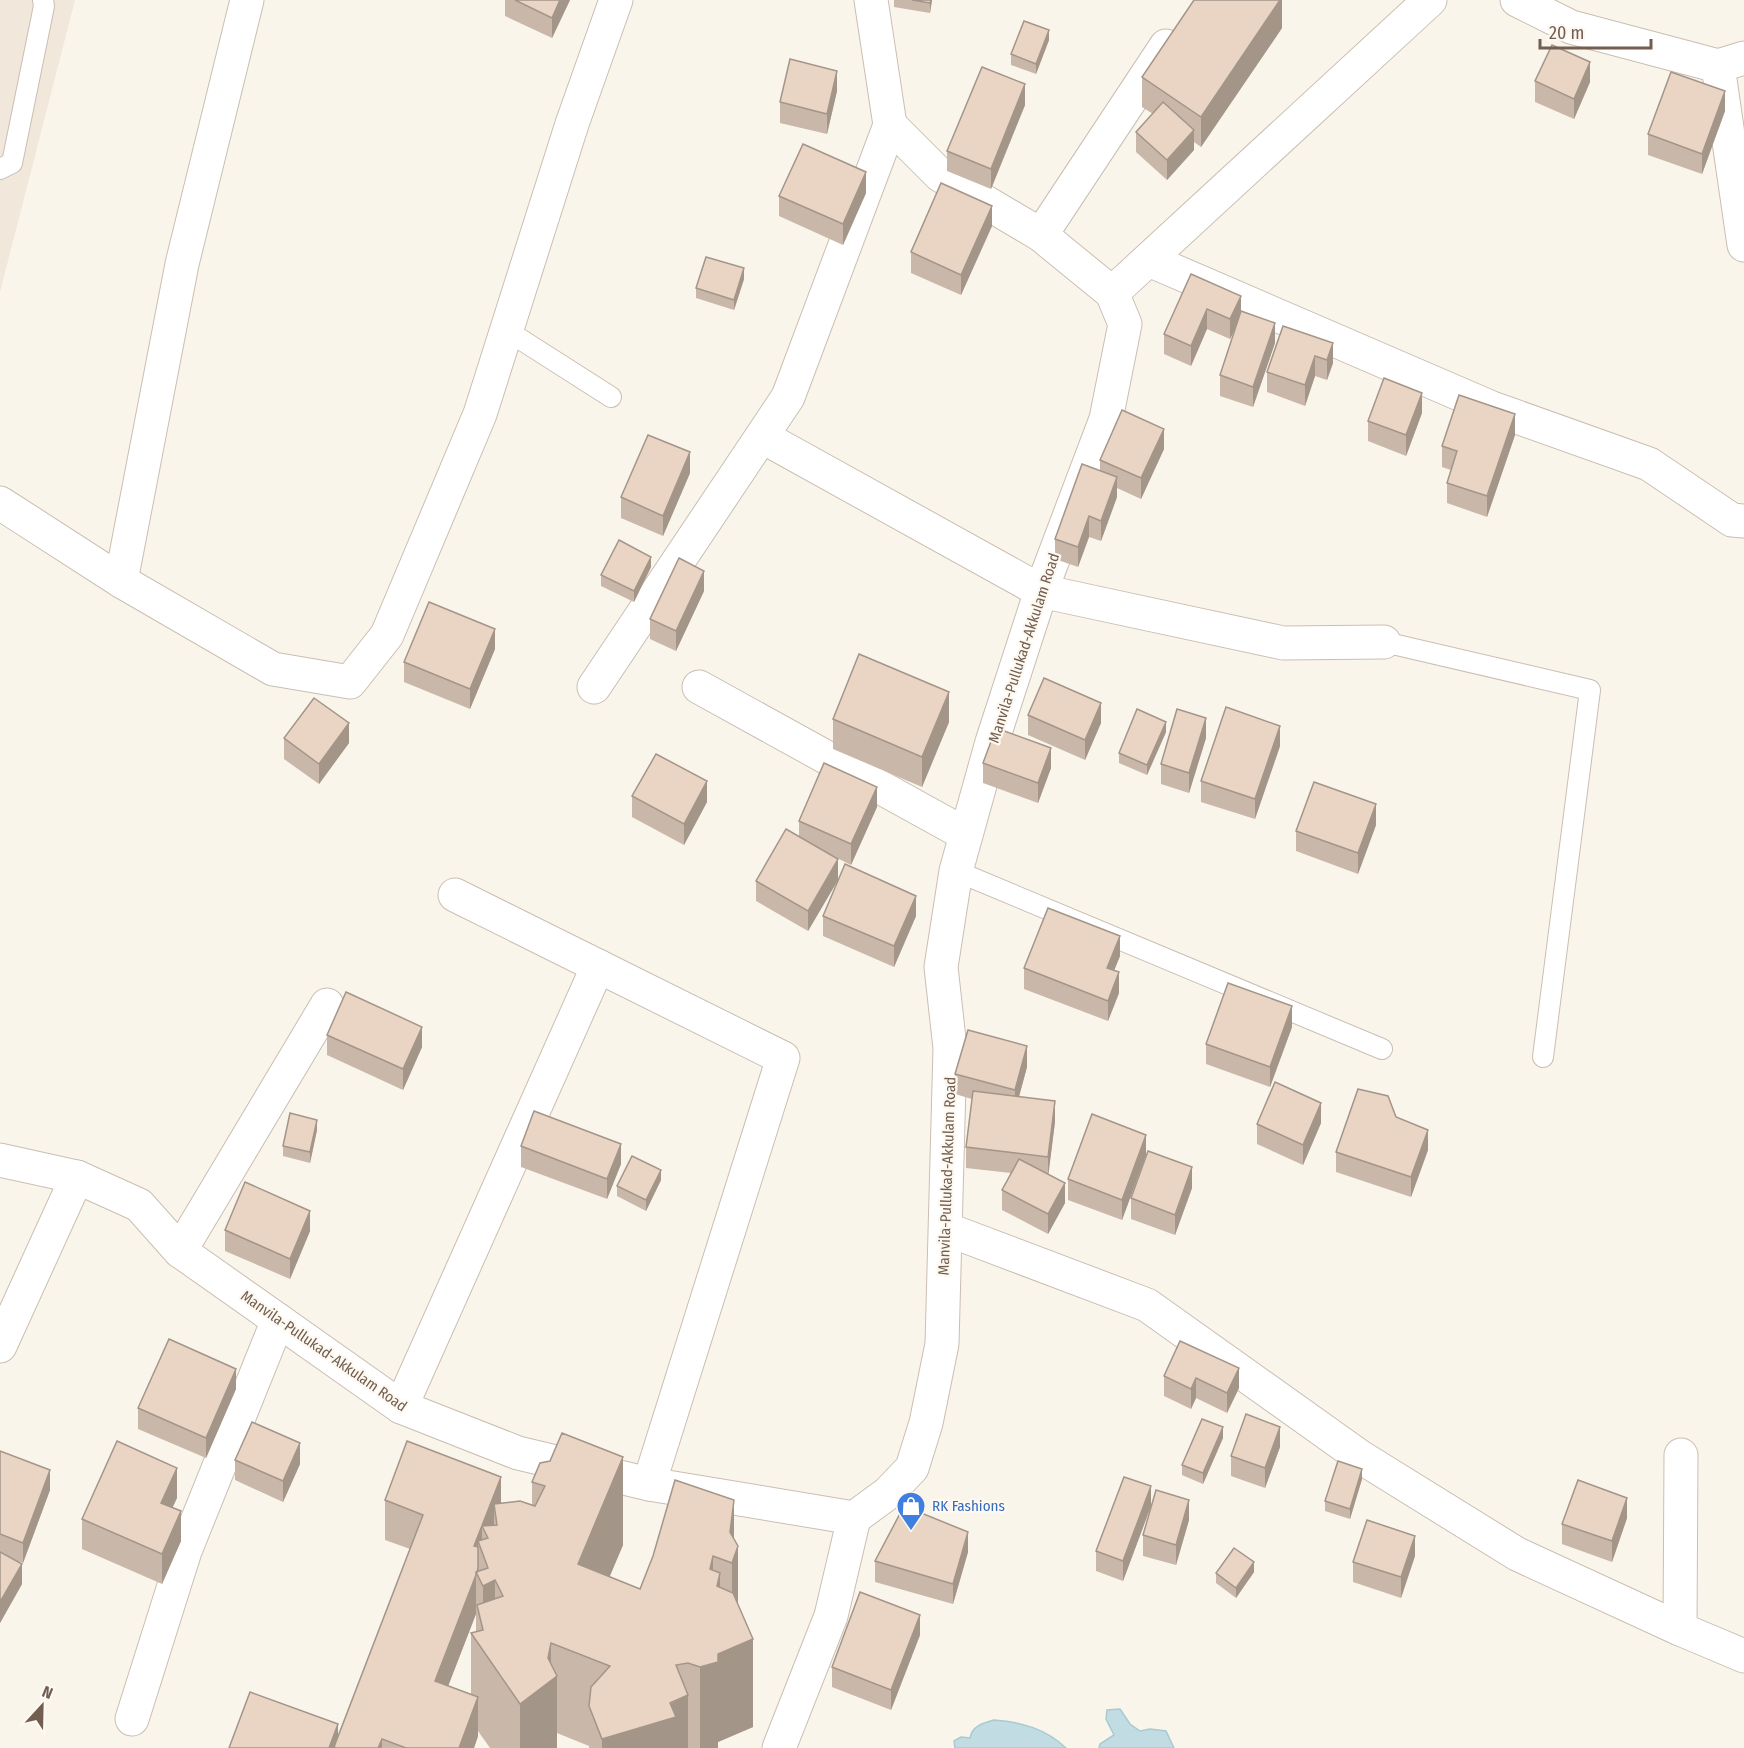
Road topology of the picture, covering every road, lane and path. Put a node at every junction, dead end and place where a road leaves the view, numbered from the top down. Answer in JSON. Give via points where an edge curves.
{"nodes":[{"id":1,"x":43,"y":0,"type":"edge"},
{"id":2,"x":247,"y":0,"type":"edge"},
{"id":3,"x":616,"y":0,"type":"edge"},
{"id":4,"x":871,"y":0,"type":"edge"},
{"id":5,"x":1430,"y":0,"type":"edge"},
{"id":6,"x":1517,"y":0,"type":"edge"},
{"id":7,"x":1168,"y":43,"type":"edge"},
{"id":8,"x":1731,"y":62,"type":"edge"},
{"id":9,"x":890,"y":125,"type":"junction"},
{"id":10,"x":0,"y":169,"type":"edge"},
{"id":11,"x":1041,"y":235,"type":"junction"},
{"id":12,"x":1744,"y":245,"type":"edge"},
{"id":13,"x":1149,"y":260,"type":"junction"},
{"id":14,"x":1112,"y":293,"type":"junction"},
{"id":15,"x":507,"y":330,"type":"junction"},
{"id":16,"x":611,"y":397,"type":"dead end"},
{"id":17,"x":763,"y":437,"type":"junction"},
{"id":18,"x":0,"y":503,"type":"edge"},
{"id":19,"x":1744,"y":522,"type":"edge"},
{"id":20,"x":121,"y":581,"type":"junction"},
{"id":21,"x":1041,"y":591,"type":"junction"},
{"id":22,"x":1384,"y":642,"type":"joint"},
{"id":23,"x":594,"y":687,"type":"dead end"},
{"id":24,"x":699,"y":687,"type":"dead end"},
{"id":25,"x":965,"y":834,"type":"junction"},
{"id":26,"x":956,"y":871,"type":"junction"},
{"id":27,"x":455,"y":895,"type":"dead end"},
{"id":28,"x":598,"y":966,"type":"junction"},
{"id":29,"x":327,"y":1005,"type":"dead end"},
{"id":30,"x":1382,"y":1049,"type":"dead end"},
{"id":31,"x":1543,"y":1057,"type":"dead end"},
{"id":32,"x":0,"y":1160,"type":"edge"},
{"id":33,"x":77,"y":1177,"type":"junction"},
{"id":34,"x":946,"y":1229,"type":"junction"},
{"id":35,"x":180,"y":1251,"type":"junction"},
{"id":36,"x":278,"y":1320,"type":"junction"},
{"id":37,"x":0,"y":1346,"type":"edge"},
{"id":38,"x":401,"y":1407,"type":"junction"},
{"id":39,"x":1681,"y":1455,"type":"dead end"},
{"id":40,"x":649,"y":1484,"type":"junction"},
{"id":41,"x":854,"y":1518,"type":"junction"},
{"id":42,"x":1680,"y":1629,"type":"junction"},
{"id":43,"x":1744,"y":1656,"type":"edge"},
{"id":44,"x":132,"y":1719,"type":"dead end"},
{"id":45,"x":779,"y":1748,"type":"edge"}],
"edges":[{"from":1,"to":10,"type":"lane","via":[[12,163]]},
{"from":2,"to":20,"type":"street","via":[[182,264]]},
{"from":3,"to":15,"type":"street"},
{"from":4,"to":9,"type":"street"},
{"from":5,"to":13,"type":"street"},
{"from":6,"to":8,"type":"street","via":[[1570,27]]},
{"from":7,"to":11,"type":"street"},
{"from":8,"to":12,"type":"street"},
{"from":9,"to":11,"type":"street","name":"Manvila-Pullukad-Akkulam Road","via":[[940,175]]},
{"from":9,"to":17,"type":"street","via":[[788,397]]},
{"from":11,"to":14,"type":"street","name":"Manvila-Pullukad-Akkulam Road"},
{"from":13,"to":14,"type":"street"},
{"from":13,"to":19,"type":"street","via":[[1492,408],[1649,464],[1732,520]]},
{"from":14,"to":21,"type":"street","name":"Manvila-Pullukad-Akkulam Road","via":[[1125,324],[1106,418]]},
{"from":15,"to":16,"type":"lane"},
{"from":15,"to":20,"type":"street","via":[[480,414],[387,635],[350,682],[273,669]]},
{"from":17,"to":21,"type":"street"},
{"from":17,"to":23,"type":"street"},
{"from":18,"to":20,"type":"street"},
{"from":21,"to":22,"type":"street","via":[[1283,643]]},
{"from":21,"to":25,"type":"street","name":"Manvila-Pullukad-Akkulam Road"},
{"from":22,"to":31,"type":"lane","via":[[1590,690]]},
{"from":24,"to":25,"type":"street"},
{"from":25,"to":26,"type":"street","name":"Manvila-Pullukad-Akkulam Road"},
{"from":26,"to":30,"type":"lane"},
{"from":26,"to":34,"type":"street","name":"Manvila-Pullukad-Akkulam Road","via":[[941,967],[951,1048]]},
{"from":27,"to":28,"type":"street"},
{"from":28,"to":38,"type":"street"},
{"from":28,"to":40,"type":"street","via":[[783,1058]]},
{"from":29,"to":35,"type":"street"},
{"from":32,"to":33,"type":"street","name":"Manvila-Pullukad-Akkulam Road"},
{"from":33,"to":35,"type":"street","name":"Manvila-Pullukad-Akkulam Road","via":[[139,1205]]},
{"from":33,"to":37,"type":"street"},
{"from":34,"to":41,"type":"street","name":"Manvila-Pullukad-Akkulam Road","via":[[942,1344],[926,1423],[912,1468],[888,1493]]},
{"from":34,"to":42,"type":"street","via":[[1147,1305],[1359,1456],[1507,1548]]},
{"from":35,"to":36,"type":"street","name":"Manvila-Pullukad-Akkulam Road"},
{"from":36,"to":38,"type":"street","name":"Manvila-Pullukad-Akkulam Road"},
{"from":36,"to":44,"type":"street","via":[[185,1551]]},
{"from":38,"to":40,"type":"street","name":"Manvila-Pullukad-Akkulam Road","via":[[518,1453]]},
{"from":39,"to":42,"type":"street"},
{"from":40,"to":41,"type":"street","name":"Manvila-Pullukad-Akkulam Road"},
{"from":41,"to":45,"type":"street","via":[[831,1616]]},
{"from":42,"to":43,"type":"street"}]}
